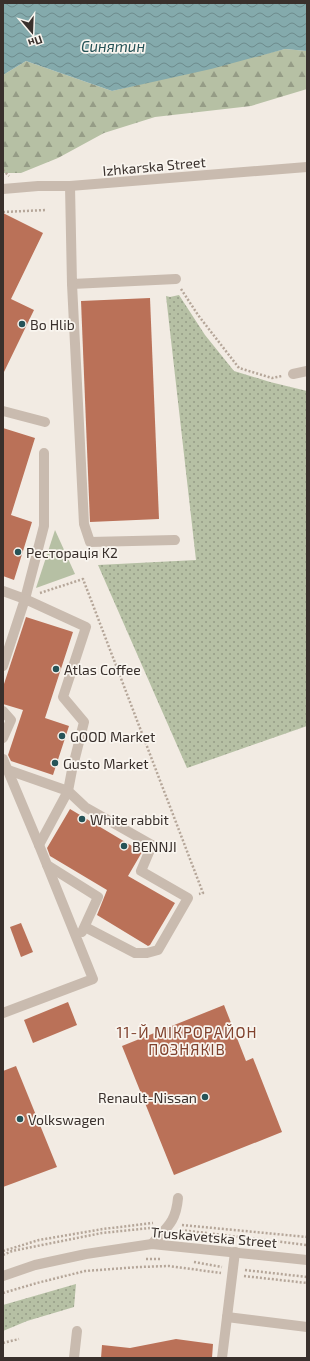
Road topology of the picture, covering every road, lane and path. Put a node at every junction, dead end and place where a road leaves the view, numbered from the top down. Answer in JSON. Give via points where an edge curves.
{"nodes":[{"id":1,"x":307,"y":166,"type":"edge"},
{"id":2,"x":3,"y":170,"type":"edge"},
{"id":3,"x":8,"y":176,"type":"dead end"},
{"id":4,"x":70,"y":186,"type":"junction"},
{"id":5,"x":3,"y":189,"type":"edge"},
{"id":6,"x":46,"y":210,"type":"dead end"},
{"id":7,"x":3,"y":212,"type":"edge"},
{"id":8,"x":176,"y":279,"type":"joint"},
{"id":9,"x":72,"y":284,"type":"junction"},
{"id":10,"x":307,"y":371,"type":"edge"},
{"id":11,"x":293,"y":374,"type":"joint"},
{"id":12,"x":3,"y":411,"type":"edge"},
{"id":13,"x":45,"y":422,"type":"dead end"},
{"id":14,"x":44,"y":453,"type":"dead end"},
{"id":15,"x":175,"y":540,"type":"dead end"},
{"id":16,"x":3,"y":591,"type":"edge"},
{"id":17,"x":25,"y":599,"type":"junction"},
{"id":18,"x":3,"y":666,"type":"edge"},
{"id":19,"x":3,"y":711,"type":"edge"},
{"id":20,"x":3,"y":738,"type":"edge"},
{"id":21,"x":3,"y":759,"type":"edge"},
{"id":22,"x":8,"y":770,"type":"junction"},
{"id":23,"x":68,"y":791,"type":"junction"},
{"id":24,"x":39,"y":845,"type":"junction"},
{"id":25,"x":47,"y":865,"type":"junction"},
{"id":26,"x":188,"y":898,"type":"junction"},
{"id":27,"x":85,"y":926,"type":"junction"},
{"id":28,"x":78,"y":939,"type":"junction"},
{"id":29,"x":3,"y":1014,"type":"edge"},
{"id":30,"x":178,"y":1198,"type":"dead end"},
{"id":31,"x":152,"y":1244,"type":"junction"},
{"id":32,"x":234,"y":1252,"type":"junction"},
{"id":33,"x":167,"y":1258,"type":"dead end"},
{"id":34,"x":139,"y":1260,"type":"dead end"},
{"id":35,"x":307,"y":1260,"type":"edge"},
{"id":36,"x":189,"y":1261,"type":"dead end"},
{"id":37,"x":232,"y":1272,"type":"junction"},
{"id":38,"x":3,"y":1276,"type":"edge"},
{"id":39,"x":307,"y":1278,"type":"edge"},
{"id":40,"x":307,"y":1283,"type":"edge"},
{"id":41,"x":3,"y":1293,"type":"edge"},
{"id":42,"x":227,"y":1317,"type":"junction"},
{"id":43,"x":307,"y":1327,"type":"edge"},
{"id":44,"x":77,"y":1331,"type":"dead end"},
{"id":45,"x":19,"y":1339,"type":"dead end"},
{"id":46,"x":3,"y":1344,"type":"edge"},
{"id":47,"x":74,"y":1358,"type":"edge"},
{"id":48,"x":222,"y":1358,"type":"edge"}],
"edges":[{"from":1,"to":4,"type":"street","name":"Izhkarska Street"},
{"from":2,"to":3,"type":"path"},
{"from":4,"to":5,"type":"street","name":"Izhkarska Street"},
{"from":4,"to":9,"type":"street"},
{"from":6,"to":7,"type":"path"},
{"from":8,"to":9,"type":"street"},
{"from":8,"to":11,"type":"path","via":[[198,315],[239,368],[272,378]]},
{"from":9,"to":15,"type":"street","via":[[84,524],[90,542]]},
{"from":10,"to":11,"type":"street"},
{"from":12,"to":13,"type":"street"},
{"from":14,"to":17,"type":"street","via":[[44,526]]},
{"from":16,"to":17,"type":"street"},
{"from":17,"to":18,"type":"street"},
{"from":17,"to":23,"type":"street","via":[[86,627],[63,697],[84,722]]},
{"from":17,"to":26,"type":"path","via":[[82,579],[203,893]]},
{"from":19,"to":20,"type":"street","via":[[11,720]]},
{"from":21,"to":22,"type":"street"},
{"from":22,"to":23,"type":"street"},
{"from":22,"to":24,"type":"street"},
{"from":23,"to":24,"type":"street"},
{"from":23,"to":26,"type":"street","via":[[85,807],[152,845],[141,871]]},
{"from":24,"to":25,"type":"street"},
{"from":25,"to":27,"type":"street","via":[[98,897]]},
{"from":25,"to":28,"type":"street"},
{"from":26,"to":27,"type":"street","via":[[158,950],[135,953]]},
{"from":27,"to":28,"type":"street"},
{"from":28,"to":29,"type":"street","via":[[93,979]]},
{"from":30,"to":31,"type":"street","via":[[172,1222]]},
{"from":31,"to":32,"type":"street","name":"Truskavetska Street"},
{"from":31,"to":38,"type":"street","name":"Truskavetska Street","via":[[86,1254],[35,1265]]},
{"from":32,"to":35,"type":"street","name":"Truskavetska Street"},
{"from":32,"to":37,"type":"street"},
{"from":33,"to":34,"type":"path"},
{"from":36,"to":37,"type":"path"},
{"from":37,"to":39,"type":"path"},
{"from":37,"to":40,"type":"path"},
{"from":37,"to":41,"type":"path","via":[[169,1266],[85,1271]]},
{"from":37,"to":42,"type":"street"},
{"from":42,"to":43,"type":"street"},
{"from":42,"to":48,"type":"street"},
{"from":44,"to":47,"type":"street"},
{"from":45,"to":46,"type":"path"}]}
